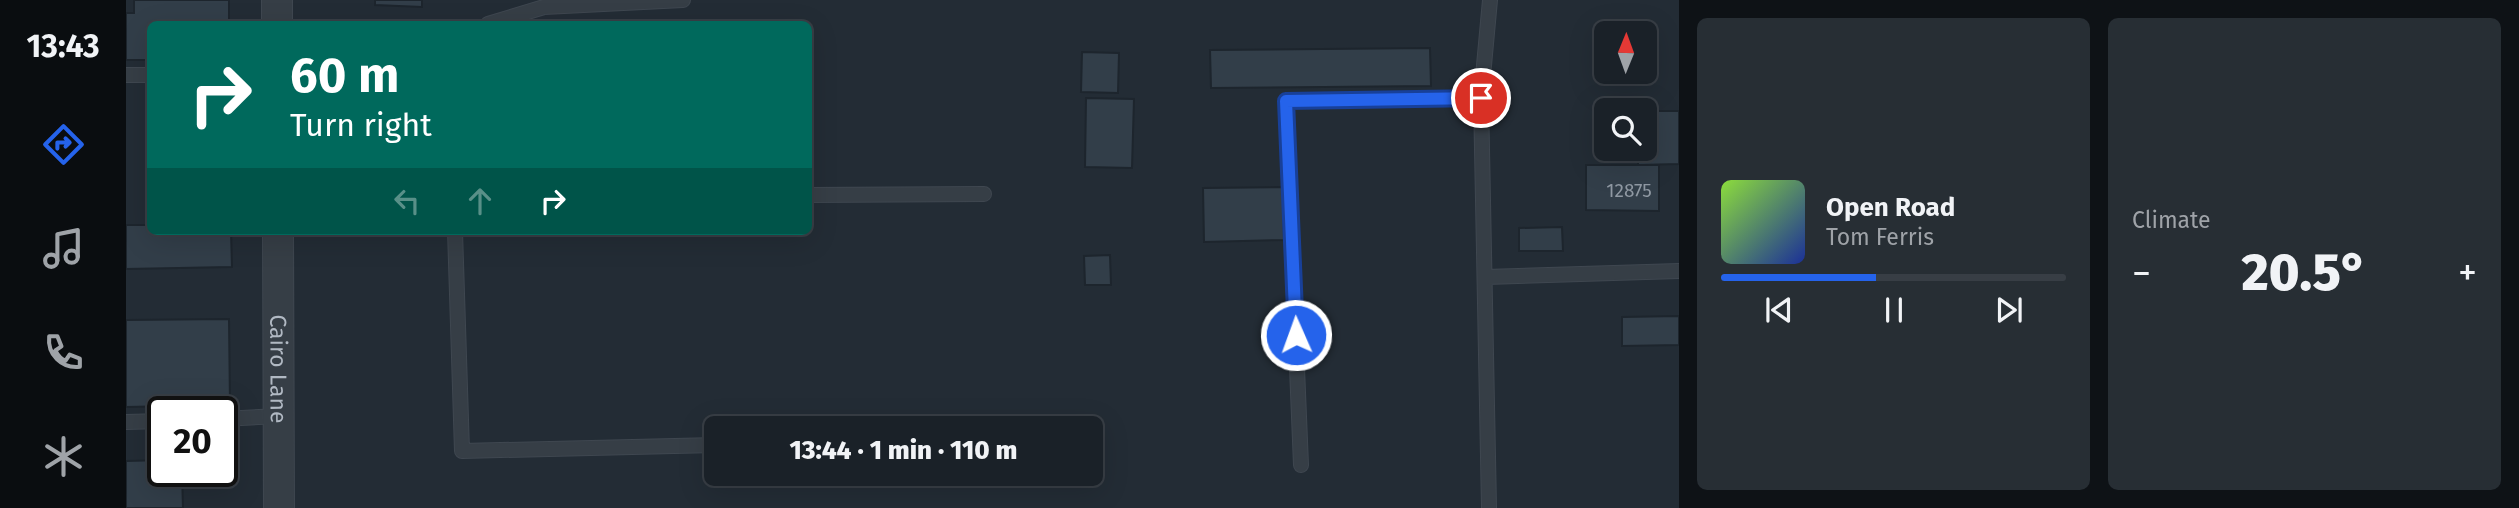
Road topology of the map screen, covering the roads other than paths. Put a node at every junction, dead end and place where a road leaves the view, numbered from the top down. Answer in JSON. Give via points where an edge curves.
{"nodes":[{"id":1,"x":276,"y":0,"type":"edge"},
{"id":2,"x":683,"y":0,"type":"edge"},
{"id":3,"x":1490,"y":0,"type":"edge"},
{"id":4,"x":277,"y":21,"type":"edge"},
{"id":5,"x":498,"y":21,"type":"edge"},
{"id":6,"x":126,"y":75,"type":"edge"},
{"id":7,"x":147,"y":75,"type":"edge"},
{"id":8,"x":1481,"y":98,"type":"junction"},
{"id":9,"x":984,"y":194,"type":"dead end"},
{"id":10,"x":812,"y":195,"type":"edge"},
{"id":11,"x":278,"y":235,"type":"edge"},
{"id":12,"x":455,"y":235,"type":"edge"},
{"id":13,"x":1679,"y":271,"type":"edge"},
{"id":14,"x":1486,"y":277,"type":"junction"},
{"id":15,"x":279,"y":416,"type":"junction"},
{"id":16,"x":238,"y":418,"type":"edge"},
{"id":17,"x":147,"y":421,"type":"edge"},
{"id":18,"x":126,"y":422,"type":"edge"},
{"id":19,"x":704,"y":445,"type":"edge"},
{"id":20,"x":1301,"y":465,"type":"dead end"},
{"id":21,"x":279,"y":508,"type":"edge"},
{"id":22,"x":1489,"y":508,"type":"edge"}],
"edges":[{"from":1,"to":4,"type":"street"},
{"from":2,"to":5,"type":"lane","via":[[544,8]]},
{"from":3,"to":8,"type":"lane"},
{"from":6,"to":7,"type":"lane"},
{"from":8,"to":14,"type":"lane"},
{"from":8,"to":20,"type":"lane","via":[[1286,101]]},
{"from":9,"to":10,"type":"lane"},
{"from":11,"to":15,"type":"street","name":"Cairo Lane"},
{"from":12,"to":19,"type":"lane","via":[[462,451]]},
{"from":13,"to":14,"type":"lane"},
{"from":14,"to":22,"type":"lane"},
{"from":15,"to":16,"type":"lane"},
{"from":15,"to":21,"type":"street","name":"Cairo Lane"},
{"from":17,"to":18,"type":"lane"}]}
